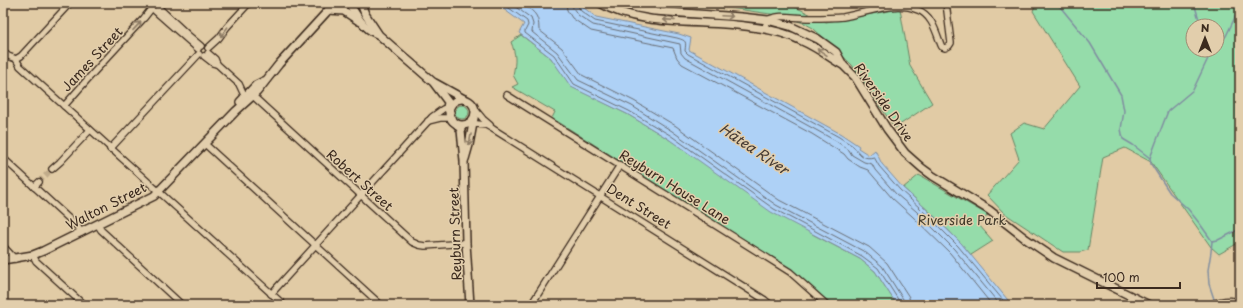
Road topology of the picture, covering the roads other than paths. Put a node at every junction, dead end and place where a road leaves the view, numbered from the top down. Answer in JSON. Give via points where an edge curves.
{"nodes":[{"id":1,"x":70,"y":3,"type":"edge"},
{"id":2,"x":249,"y":3,"type":"edge"},
{"id":3,"x":335,"y":3,"type":"edge"},
{"id":4,"x":350,"y":3,"type":"edge"},
{"id":5,"x":361,"y":3,"type":"edge"},
{"id":6,"x":600,"y":3,"type":"edge"},
{"id":7,"x":619,"y":3,"type":"edge"},
{"id":8,"x":946,"y":3,"type":"edge"},
{"id":9,"x":154,"y":5,"type":"edge"},
{"id":10,"x":328,"y":10,"type":"junction"},
{"id":11,"x":768,"y":20,"type":"junction"},
{"id":12,"x":364,"y":24,"type":"junction"},
{"id":13,"x":764,"y":29,"type":"junction"},
{"id":14,"x":379,"y":35,"type":"junction"},
{"id":15,"x":3,"y":51,"type":"edge"},
{"id":16,"x":203,"y":51,"type":"junction"},
{"id":17,"x":16,"y":59,"type":"junction"},
{"id":18,"x":843,"y":65,"type":"junction"},
{"id":19,"x":265,"y":80,"type":"junction"},
{"id":20,"x":433,"y":82,"type":"junction"},
{"id":21,"x":239,"y":84,"type":"junction"},
{"id":22,"x":253,"y":88,"type":"junction"},
{"id":23,"x":507,"y":95,"type":"dead end"},
{"id":24,"x":253,"y":96,"type":"junction"},
{"id":25,"x":245,"y":97,"type":"junction"},
{"id":26,"x":465,"y":100,"type":"junction"},
{"id":27,"x":64,"y":106,"type":"junction"},
{"id":28,"x":474,"y":108,"type":"junction"},
{"id":29,"x":236,"y":111,"type":"junction"},
{"id":30,"x":451,"y":113,"type":"junction"},
{"id":31,"x":428,"y":121,"type":"junction"},
{"id":32,"x":471,"y":122,"type":"junction"},
{"id":33,"x":493,"y":129,"type":"junction"},
{"id":34,"x":90,"y":130,"type":"junction"},
{"id":35,"x":205,"y":144,"type":"junction"},
{"id":36,"x":110,"y":149,"type":"junction"},
{"id":37,"x":3,"y":158,"type":"edge"},
{"id":38,"x":464,"y":161,"type":"junction"},
{"id":39,"x":620,"y":165,"type":"junction"},
{"id":40,"x":52,"y":169,"type":"tunnel mouth"},
{"id":41,"x":39,"y":182,"type":"tunnel mouth"},
{"id":42,"x":34,"y":187,"type":"junction"},
{"id":43,"x":158,"y":192,"type":"junction"},
{"id":44,"x":361,"y":196,"type":"junction"},
{"id":45,"x":600,"y":197,"type":"junction"},
{"id":46,"x":98,"y":225,"type":"junction"},
{"id":47,"x":81,"y":233,"type":"junction"},
{"id":48,"x":466,"y":243,"type":"junction"},
{"id":49,"x":316,"y":245,"type":"junction"},
{"id":50,"x":3,"y":246,"type":"edge"},
{"id":51,"x":33,"y":255,"type":"junction"},
{"id":52,"x":7,"y":258,"type":"edge"},
{"id":53,"x":272,"y":294,"type":"junction"},
{"id":54,"x":1240,"y":302,"type":"edge"},
{"id":55,"x":84,"y":305,"type":"edge"},
{"id":56,"x":182,"y":305,"type":"edge"},
{"id":57,"x":284,"y":305,"type":"edge"},
{"id":58,"x":381,"y":305,"type":"edge"},
{"id":59,"x":470,"y":305,"type":"edge"},
{"id":60,"x":531,"y":305,"type":"edge"},
{"id":61,"x":772,"y":305,"type":"edge"},
{"id":62,"x":827,"y":305,"type":"edge"},
{"id":63,"x":1150,"y":305,"type":"edge"},
{"id":64,"x":1209,"y":305,"type":"edge"}],
"edges":[{"from":1,"to":17,"type":"street"},
{"from":2,"to":16,"type":"street","one_way":true,"via":[[219,38]]},
{"from":3,"to":10,"type":"main road","name":"Walton Street"},
{"from":4,"to":12,"type":"main road"},
{"from":5,"to":14,"type":"main road"},
{"from":13,"to":6,"type":"main road","name":"Riverside Drive","one_way":true,"via":[[635,16],[613,10]]},
{"from":7,"to":11,"type":"main road","name":"Riverside Drive","one_way":true,"via":[[654,11]]},
{"from":8,"to":11,"type":"street","via":[[950,43],[945,48],[942,47],[926,14],[910,8],[881,8],[842,17],[802,19],[779,16]]},
{"from":9,"to":16,"type":"street"},
{"from":27,"to":9,"type":"street","name":"James Street","one_way":true},
{"from":10,"to":12,"type":"main road","via":[[344,11]]},
{"from":10,"to":19,"type":"main road","name":"Walton Street"},
{"from":11,"to":13,"type":"street"},
{"from":11,"to":18,"type":"main road","name":"Riverside Drive","via":[[790,26],[818,39],[836,52]]},
{"from":12,"to":14,"type":"main road"},
{"from":18,"to":13,"type":"main road","name":"Riverside Drive","one_way":true,"via":[[801,40]]},
{"from":14,"to":20,"type":"main road"},
{"from":15,"to":17,"type":"street"},
{"from":16,"to":21,"type":"street","via":[[215,59],[217,64]]},
{"from":16,"to":36,"type":"street"},
{"from":17,"to":27,"type":"street","via":[[20,66]]},
{"from":18,"to":63,"type":"main road","name":"Riverside Drive","via":[[855,78],[905,153],[922,168],[989,210],[1054,258]]},
{"from":19,"to":22,"type":"main road","name":"Walton Street"},
{"from":19,"to":24,"type":"main road","name":"Walton Street"},
{"from":20,"to":26,"type":"main road"},
{"from":20,"to":30,"type":"main road","via":[[448,102]]},
{"from":21,"to":22,"type":"street"},
{"from":21,"to":25,"type":"street"},
{"from":22,"to":25,"type":"main road","name":"Walton Street"},
{"from":23,"to":39,"type":"street","name":"Reyburn House Lane"},
{"from":24,"to":29,"type":"main road","name":"Walton Street"},
{"from":24,"to":44,"type":"street","name":"Robert Street"},
{"from":25,"to":29,"type":"main road","name":"Walton Street"},
{"from":26,"to":28,"type":"main road","via":[[471,102]]},
{"from":26,"to":30,"type":"main road","via":[[457,100]]},
{"from":27,"to":34,"type":"street"},
{"from":28,"to":32,"type":"main road","via":[[475,114]]},
{"from":28,"to":33,"type":"street","name":"Dent Street"},
{"from":29,"to":35,"type":"main road","name":"Walton Street"},
{"from":30,"to":31,"type":"street"},
{"from":30,"to":31,"type":"street","via":[[434,114]]},
{"from":30,"to":32,"type":"main road","via":[[462,124]]},
{"from":30,"to":38,"type":"main road","name":"Reyburn Street","via":[[461,130]]},
{"from":31,"to":44,"type":"street"},
{"from":32,"to":33,"type":"street","name":"Dent Street"},
{"from":32,"to":38,"type":"main road","name":"Reyburn Street","one_way":true,"via":[[469,146]]},
{"from":33,"to":45,"type":"street","name":"Dent Street"},
{"from":34,"to":36,"type":"street"},
{"from":34,"to":40,"type":"street"},
{"from":35,"to":43,"type":"main road","name":"Walton Street"},
{"from":35,"to":49,"type":"street"},
{"from":36,"to":43,"type":"street"},
{"from":37,"to":42,"type":"street"},
{"from":38,"to":48,"type":"main road","name":"Reyburn Street"},
{"from":39,"to":45,"type":"street"},
{"from":39,"to":62,"type":"street","name":"Reyburn House Lane","via":[[790,272]]},
{"from":41,"to":42,"type":"street"},
{"from":42,"to":47,"type":"street","via":[[78,227]]},
{"from":43,"to":46,"type":"main road","name":"Walton Street"},
{"from":43,"to":53,"type":"street"},
{"from":44,"to":48,"type":"street","name":"Robert Street","via":[[415,244],[425,246]]},
{"from":44,"to":49,"type":"street"},
{"from":45,"to":60,"type":"street"},
{"from":45,"to":61,"type":"street","name":"Dent Street"},
{"from":46,"to":47,"type":"main road","name":"Walton Street"},
{"from":46,"to":56,"type":"street"},
{"from":47,"to":51,"type":"main road","name":"Walton Street"},
{"from":48,"to":59,"type":"main road","name":"Reyburn Street"},
{"from":49,"to":53,"type":"street"},
{"from":49,"to":58,"type":"street"},
{"from":50,"to":52,"type":"street"},
{"from":51,"to":52,"type":"main road","name":"Walton Street"},
{"from":51,"to":55,"type":"street","via":[[36,261]]},
{"from":53,"to":57,"type":"street"},
{"from":54,"to":64,"type":"street","via":[[1227,301]]}]}
